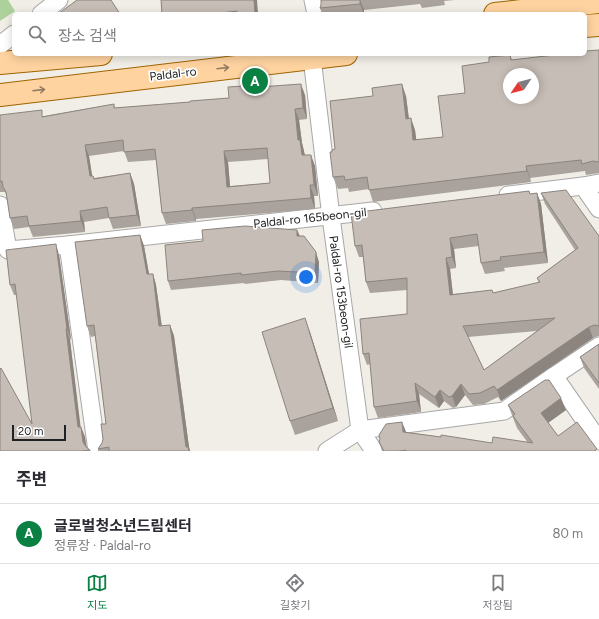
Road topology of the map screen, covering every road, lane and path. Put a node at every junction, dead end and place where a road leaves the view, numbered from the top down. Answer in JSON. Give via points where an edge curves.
{"nodes":[{"id":1,"x":59,"y":0,"type":"edge"},
{"id":2,"x":314,"y":0,"type":"edge"},
{"id":3,"x":599,"y":2,"type":"edge"},
{"id":4,"x":44,"y":12,"type":"edge"},
{"id":5,"x":316,"y":12,"type":"edge"},
{"id":6,"x":512,"y":12,"type":"edge"},
{"id":7,"x":599,"y":24,"type":"edge"},
{"id":8,"x":587,"y":26,"type":"edge"},
{"id":9,"x":12,"y":36,"type":"edge"},
{"id":10,"x":0,"y":45,"type":"edge"},
{"id":11,"x":79,"y":56,"type":"edge"},
{"id":12,"x":329,"y":56,"type":"edge"},
{"id":13,"x":312,"y":58,"type":"junction"},
{"id":14,"x":0,"y":63,"type":"edge"},
{"id":15,"x":0,"y":95,"type":"edge"},
{"id":16,"x":591,"y":184,"type":"edge"},
{"id":17,"x":496,"y":196,"type":"edge"},
{"id":18,"x":0,"y":205,"type":"edge"},
{"id":19,"x":599,"y":209,"type":"edge"},
{"id":20,"x":386,"y":210,"type":"edge"},
{"id":21,"x":331,"y":217,"type":"junction"},
{"id":22,"x":68,"y":245,"type":"junction"},
{"id":23,"x":599,"y":346,"type":"edge"},
{"id":24,"x":554,"y":376,"type":"junction"},
{"id":25,"x":360,"y":430,"type":"junction"},
{"id":26,"x":599,"y":440,"type":"edge"},
{"id":27,"x":97,"y":451,"type":"edge"},
{"id":28,"x":327,"y":451,"type":"edge"},
{"id":29,"x":374,"y":451,"type":"edge"}],
"edges":[{"from":1,"to":4,"type":"street"},
{"from":2,"to":5,"type":"street"},
{"from":3,"to":6,"type":"main road"},
{"from":7,"to":8,"type":"main road"},
{"from":9,"to":10,"type":"street"},
{"from":11,"to":14,"type":"main road"},
{"from":12,"to":13,"type":"main road","name":"Paldal-ro"},
{"from":15,"to":13,"type":"main road","name":"Paldal-ro","one_way":true},
{"from":13,"to":21,"type":"street","name":"Paldal-ro 153beon-gil"},
{"from":16,"to":17,"type":"street"},
{"from":16,"to":19,"type":"street"},
{"from":18,"to":22,"type":"street","name":"Paldal-ro 165beon-gil","via":[[8,250]]},
{"from":20,"to":21,"type":"street","name":"Paldal-ro 165beon-gil"},
{"from":21,"to":22,"type":"street","name":"Paldal-ro 165beon-gil"},
{"from":21,"to":25,"type":"street","name":"Paldal-ro 153beon-gil"},
{"from":22,"to":27,"type":"street"},
{"from":23,"to":24,"type":"street"},
{"from":24,"to":25,"type":"street","via":[[504,411]]},
{"from":24,"to":26,"type":"street"},
{"from":25,"to":28,"type":"street"},
{"from":25,"to":29,"type":"street","name":"Paldal-ro 153beon-gil"}]}
